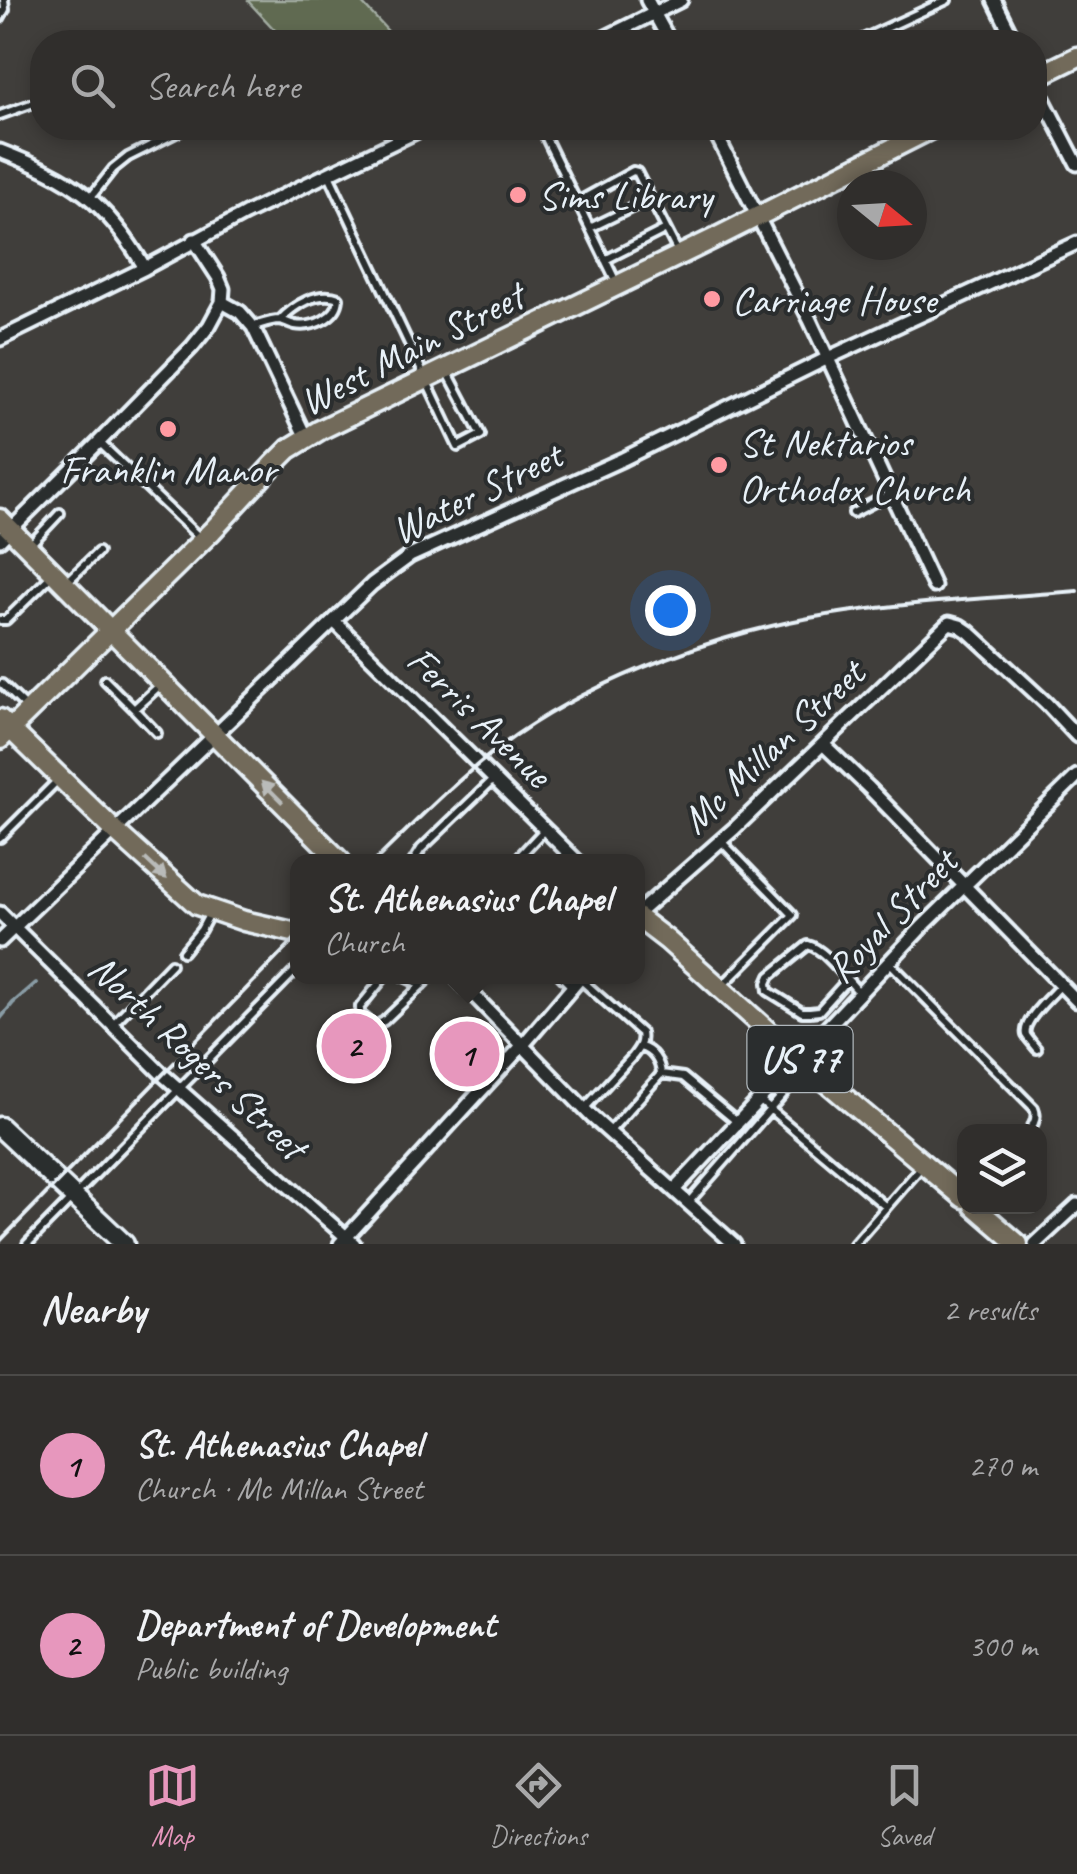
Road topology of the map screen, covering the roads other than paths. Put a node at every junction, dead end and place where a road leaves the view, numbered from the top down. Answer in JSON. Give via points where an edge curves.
{"nodes":[{"id":1,"x":4,"y":0,"type":"edge"},
{"id":2,"x":647,"y":0,"type":"edge"},
{"id":3,"x":682,"y":0,"type":"edge"},
{"id":4,"x":947,"y":0,"type":"edge"},
{"id":5,"x":994,"y":0,"type":"edge"},
{"id":6,"x":654,"y":14,"type":"junction"},
{"id":7,"x":0,"y":18,"type":"edge"},
{"id":8,"x":621,"y":30,"type":"edge"},
{"id":9,"x":663,"y":30,"type":"edge"},
{"id":10,"x":882,"y":30,"type":"edge"},
{"id":11,"x":1009,"y":30,"type":"edge"},
{"id":12,"x":1077,"y":57,"type":"edge"},
{"id":13,"x":1047,"y":72,"type":"edge"},
{"id":14,"x":30,"y":104,"type":"edge"},
{"id":15,"x":1047,"y":105,"type":"edge"},
{"id":16,"x":0,"y":114,"type":"edge"},
{"id":17,"x":162,"y":140,"type":"edge"},
{"id":18,"x":399,"y":140,"type":"edge"},
{"id":19,"x":547,"y":140,"type":"edge"},
{"id":20,"x":719,"y":140,"type":"edge"},
{"id":21,"x":908,"y":140,"type":"edge"},
{"id":22,"x":0,"y":150,"type":"edge"},
{"id":23,"x":1077,"y":164,"type":"edge"},
{"id":24,"x":329,"y":174,"type":"junction"},
{"id":25,"x":90,"y":196,"type":"junction"},
{"id":26,"x":650,"y":198,"type":"junction"},
{"id":27,"x":577,"y":202,"type":"junction"},
{"id":28,"x":758,"y":216,"type":"junction"},
{"id":29,"x":590,"y":228,"type":"junction"},
{"id":30,"x":666,"y":229,"type":"junction"},
{"id":31,"x":194,"y":240,"type":"junction"},
{"id":32,"x":1077,"y":243,"type":"edge"},
{"id":33,"x":679,"y":255,"type":"junction"},
{"id":34,"x":605,"y":260,"type":"junction"},
{"id":35,"x":145,"y":268,"type":"junction"},
{"id":36,"x":617,"y":285,"type":"junction"},
{"id":37,"x":222,"y":302,"type":"junction"},
{"id":38,"x":280,"y":320,"type":"junction"},
{"id":39,"x":253,"y":327,"type":"junction"},
{"id":40,"x":0,"y":339,"type":"edge"},
{"id":41,"x":828,"y":358,"type":"junction"},
{"id":42,"x":446,"y":368,"type":"junction"},
{"id":43,"x":424,"y":378,"type":"junction"},
{"id":44,"x":306,"y":438,"type":"junction"},
{"id":45,"x":99,"y":442,"type":"junction"},
{"id":46,"x":891,"y":494,"type":"junction"},
{"id":47,"x":60,"y":513,"type":"dead end"},
{"id":48,"x":853,"y":513,"type":"dead end"},
{"id":49,"x":4,"y":529,"type":"edge"},
{"id":50,"x":202,"y":541,"type":"junction"},
{"id":51,"x":28,"y":547,"type":"junction"},
{"id":52,"x":98,"y":552,"type":"dead end"},
{"id":53,"x":59,"y":578,"type":"junction"},
{"id":54,"x":934,"y":586,"type":"dead end"},
{"id":55,"x":0,"y":620,"type":"edge"},
{"id":56,"x":334,"y":621,"type":"junction"},
{"id":57,"x":111,"y":630,"type":"junction"},
{"id":58,"x":104,"y":680,"type":"dead end"},
{"id":59,"x":164,"y":682,"type":"junction"},
{"id":60,"x":2,"y":684,"type":"edge"},
{"id":61,"x":134,"y":709,"type":"junction"},
{"id":62,"x":29,"y":710,"type":"junction"},
{"id":63,"x":3,"y":729,"type":"edge"},
{"id":64,"x":157,"y":733,"type":"dead end"},
{"id":65,"x":215,"y":734,"type":"junction"},
{"id":66,"x":1077,"y":736,"type":"edge"},
{"id":67,"x":824,"y":744,"type":"junction"},
{"id":68,"x":1077,"y":776,"type":"edge"},
{"id":69,"x":60,"y":778,"type":"junction"},
{"id":70,"x":494,"y":779,"type":"junction"},
{"id":71,"x":545,"y":829,"type":"junction"},
{"id":72,"x":115,"y":831,"type":"junction"},
{"id":73,"x":0,"y":838,"type":"edge"},
{"id":74,"x":721,"y":841,"type":"junction"},
{"id":75,"x":333,"y":854,"type":"edge"},
{"id":76,"x":419,"y":854,"type":"edge"},
{"id":77,"x":522,"y":854,"type":"edge"},
{"id":78,"x":570,"y":854,"type":"edge"},
{"id":79,"x":964,"y":886,"type":"junction"},
{"id":80,"x":645,"y":909,"type":"edge"},
{"id":81,"x":211,"y":912,"type":"junction"},
{"id":82,"x":0,"y":913,"type":"edge"},
{"id":83,"x":645,"y":923,"type":"edge"},
{"id":84,"x":15,"y":928,"type":"junction"},
{"id":85,"x":290,"y":931,"type":"edge"},
{"id":86,"x":0,"y":941,"type":"edge"},
{"id":87,"x":182,"y":952,"type":"dead end"},
{"id":88,"x":889,"y":962,"type":"junction"},
{"id":89,"x":171,"y":964,"type":"dead end"},
{"id":90,"x":290,"y":976,"type":"edge"},
{"id":91,"x":847,"y":980,"type":"junction"},
{"id":92,"x":378,"y":984,"type":"edge"},
{"id":93,"x":463,"y":984,"type":"edge"},
{"id":94,"x":575,"y":984,"type":"edge"},
{"id":95,"x":582,"y":984,"type":"edge"},
{"id":96,"x":422,"y":985,"type":"edge"},
{"id":97,"x":1061,"y":985,"type":"junction"},
{"id":98,"x":720,"y":988,"type":"junction"},
{"id":99,"x":860,"y":993,"type":"junction"},
{"id":100,"x":1077,"y":1001,"type":"edge"},
{"id":101,"x":818,"y":1010,"type":"junction"},
{"id":102,"x":832,"y":1022,"type":"junction"},
{"id":103,"x":113,"y":1024,"type":"junction"},
{"id":104,"x":522,"y":1046,"type":"junction"},
{"id":105,"x":640,"y":1047,"type":"junction"},
{"id":106,"x":1037,"y":1049,"type":"dead end"},
{"id":107,"x":803,"y":1062,"type":"junction"},
{"id":108,"x":661,"y":1074,"type":"junction"},
{"id":109,"x":178,"y":1088,"type":"junction"},
{"id":110,"x":759,"y":1100,"type":"junction"},
{"id":111,"x":584,"y":1108,"type":"junction"},
{"id":112,"x":770,"y":1109,"type":"junction"},
{"id":113,"x":737,"y":1122,"type":"junction"},
{"id":114,"x":1033,"y":1124,"type":"edge"},
{"id":115,"x":0,"y":1127,"type":"edge"},
{"id":116,"x":610,"y":1132,"type":"junction"},
{"id":117,"x":924,"y":1164,"type":"junction"},
{"id":118,"x":674,"y":1190,"type":"junction"},
{"id":119,"x":957,"y":1191,"type":"edge"},
{"id":120,"x":73,"y":1196,"type":"junction"},
{"id":121,"x":688,"y":1203,"type":"junction"},
{"id":122,"x":1077,"y":1205,"type":"edge"},
{"id":123,"x":886,"y":1208,"type":"junction"},
{"id":124,"x":984,"y":1214,"type":"edge"},
{"id":125,"x":347,"y":1242,"type":"edge"},
{"id":126,"x":27,"y":1244,"type":"edge"},
{"id":127,"x":124,"y":1244,"type":"edge"},
{"id":128,"x":734,"y":1244,"type":"edge"},
{"id":129,"x":854,"y":1244,"type":"edge"},
{"id":130,"x":1018,"y":1244,"type":"edge"},
{"id":131,"x":1035,"y":1244,"type":"edge"}],
"edges":[{"from":1,"to":7,"type":"lane"},
{"from":2,"to":6,"type":"street"},
{"from":3,"to":6,"type":"street"},
{"from":4,"to":10,"type":"lane"},
{"from":5,"to":11,"type":"street"},
{"from":6,"to":8,"type":"street"},
{"from":6,"to":9,"type":"street"},
{"from":12,"to":13,"type":"main road"},
{"from":14,"to":16,"type":"lane"},
{"from":15,"to":23,"type":"street"},
{"from":17,"to":25,"type":"lane","via":[[128,157]]},
{"from":18,"to":24,"type":"street"},
{"from":19,"to":27,"type":"lane"},
{"from":20,"to":28,"type":"street"},
{"from":21,"to":28,"type":"main road","name":"West Main Street"},
{"from":22,"to":25,"type":"street"},
{"from":24,"to":31,"type":"street"},
{"from":24,"to":43,"type":"lane"},
{"from":25,"to":35,"type":"street"},
{"from":26,"to":27,"type":"lane","via":[[634,172]]},
{"from":26,"to":29,"type":"lane"},
{"from":26,"to":30,"type":"lane"},
{"from":27,"to":29,"type":"lane"},
{"from":28,"to":33,"type":"main road","name":"West Main Street"},
{"from":28,"to":41,"type":"street"},
{"from":29,"to":34,"type":"lane"},
{"from":30,"to":33,"type":"lane"},
{"from":30,"to":34,"type":"lane"},
{"from":31,"to":35,"type":"street"},
{"from":31,"to":37,"type":"street","via":[[218,277]]},
{"from":32,"to":41,"type":"street","name":"Water Street"},
{"from":33,"to":36,"type":"main road","name":"West Main Street"},
{"from":34,"to":36,"type":"lane"},
{"from":35,"to":40,"type":"street"},
{"from":36,"to":42,"type":"main road","name":"West Main Street"},
{"from":37,"to":39,"type":"street"},
{"from":37,"to":45,"type":"street","via":[[192,347]]},
{"from":38,"to":38,"type":"lane","via":[[310,325],[332,315],[339,298],[321,296]]},
{"from":38,"to":39,"type":"lane"},
{"from":39,"to":44,"type":"street"},
{"from":41,"to":46,"type":"street"},
{"from":41,"to":56,"type":"street","name":"Water Street","via":[[410,556]]},
{"from":42,"to":43,"type":"main road","name":"West Main Street"},
{"from":42,"to":43,"type":"lane","via":[[481,435],[458,448]]},
{"from":43,"to":44,"type":"main road","name":"West Main Street"},
{"from":44,"to":50,"type":"main road","name":"West Main Street"},
{"from":45,"to":49,"type":"street"},
{"from":45,"to":50,"type":"lane"},
{"from":46,"to":48,"type":"lane"},
{"from":46,"to":54,"type":"street"},
{"from":47,"to":51,"type":"lane"},
{"from":49,"to":51,"type":"main road"},
{"from":50,"to":57,"type":"main road","name":"West Main Street"},
{"from":51,"to":53,"type":"main road"},
{"from":52,"to":53,"type":"lane"},
{"from":53,"to":55,"type":"lane"},
{"from":53,"to":57,"type":"main road"},
{"from":56,"to":65,"type":"street","name":"Water Street"},
{"from":56,"to":70,"type":"street","name":"Ferris Avenue"},
{"from":57,"to":59,"type":"main road"},
{"from":57,"to":62,"type":"main road","name":"West Main Street"},
{"from":58,"to":61,"type":"lane"},
{"from":59,"to":61,"type":"lane"},
{"from":59,"to":65,"type":"main road"},
{"from":60,"to":62,"type":"lane"},
{"from":61,"to":64,"type":"lane"},
{"from":62,"to":63,"type":"main road","name":"West Main Street"},
{"from":63,"to":69,"type":"main road"},
{"from":65,"to":72,"type":"street","name":"Water Street"},
{"from":75,"to":65,"type":"main road","one_way":true},
{"from":66,"to":67,"type":"street","name":"Mc Millan Street","via":[[969,632],[949,623]]},
{"from":67,"to":74,"type":"street","name":"Mc Millan Street"},
{"from":67,"to":79,"type":"street"},
{"from":68,"to":79,"type":"street","name":"Royal Street"},
{"from":69,"to":72,"type":"main road"},
{"from":69,"to":73,"type":"lane"},
{"from":70,"to":71,"type":"street","name":"Ferris Avenue"},
{"from":70,"to":76,"type":"lane"},
{"from":71,"to":77,"type":"lane"},
{"from":71,"to":78,"type":"street","name":"Ferris Avenue"},
{"from":72,"to":81,"type":"main road","one_way":true},
{"from":72,"to":84,"type":"street","name":"Water Street"},
{"from":74,"to":80,"type":"street","name":"Mc Millan Street"},
{"from":74,"to":98,"type":"lane","via":[[793,915]]},
{"from":79,"to":88,"type":"street","name":"Royal Street"},
{"from":79,"to":97,"type":"street"},
{"from":81,"to":85,"type":"main road"},
{"from":81,"to":87,"type":"lane"},
{"from":82,"to":84,"type":"street","name":"North Rogers Street"},
{"from":83,"to":98,"type":"main road","number":"US 77"},
{"from":84,"to":86,"type":"street","name":"Water Street"},
{"from":84,"to":103,"type":"street","name":"North Rogers Street"},
{"from":88,"to":99,"type":"street","name":"Royal Street"},
{"from":88,"to":114,"type":"lane","via":[[1034,1108]]},
{"from":89,"to":103,"type":"lane"},
{"from":90,"to":109,"type":"lane"},
{"from":91,"to":99,"type":"lane"},
{"from":91,"to":101,"type":"lane"},
{"from":91,"to":101,"type":"lane","via":[[808,945],[770,976],[768,991],[775,997],[802,1012]]},
{"from":92,"to":96,"type":"lane","via":[[360,1006],[360,1014],[378,1025]]},
{"from":93,"to":104,"type":"street"},
{"from":94,"to":104,"type":"street"},
{"from":95,"to":105,"type":"lane","via":[[640,1034]]},
{"from":97,"to":100,"type":"street"},
{"from":97,"to":106,"type":"lane","via":[[1026,1026]]},
{"from":98,"to":107,"type":"main road","number":"US 77"},
{"from":99,"to":102,"type":"street","name":"Royal Street"},
{"from":101,"to":102,"type":"lane"},
{"from":102,"to":107,"type":"street","name":"Royal Street"},
{"from":103,"to":109,"type":"street","name":"North Rogers Street"},
{"from":104,"to":111,"type":"street"},
{"from":104,"to":125,"type":"street"},
{"from":105,"to":108,"type":"lane","via":[[655,1057]]},
{"from":105,"to":111,"type":"lane"},
{"from":107,"to":110,"type":"street","name":"Royal Street"},
{"from":107,"to":112,"type":"lane"},
{"from":107,"to":117,"type":"main road","number":"US 77"},
{"from":108,"to":113,"type":"lane","via":[[684,1078]]},
{"from":108,"to":116,"type":"lane"},
{"from":109,"to":120,"type":"lane"},
{"from":109,"to":125,"type":"street","name":"North Rogers Street"},
{"from":110,"to":112,"type":"lane"},
{"from":110,"to":113,"type":"street","name":"Royal Street"},
{"from":111,"to":116,"type":"street"},
{"from":112,"to":121,"type":"lane"},
{"from":112,"to":123,"type":"lane"},
{"from":113,"to":118,"type":"street","name":"Royal Street"},
{"from":115,"to":120,"type":"street"},
{"from":116,"to":118,"type":"street"},
{"from":117,"to":119,"type":"main road","number":"US 77"},
{"from":117,"to":123,"type":"lane"},
{"from":118,"to":121,"type":"street"},
{"from":120,"to":126,"type":"lane"},
{"from":120,"to":127,"type":"street"},
{"from":121,"to":128,"type":"street"},
{"from":122,"to":131,"type":"street"},
{"from":123,"to":129,"type":"lane"},
{"from":124,"to":130,"type":"main road","number":"US 77"}]}
